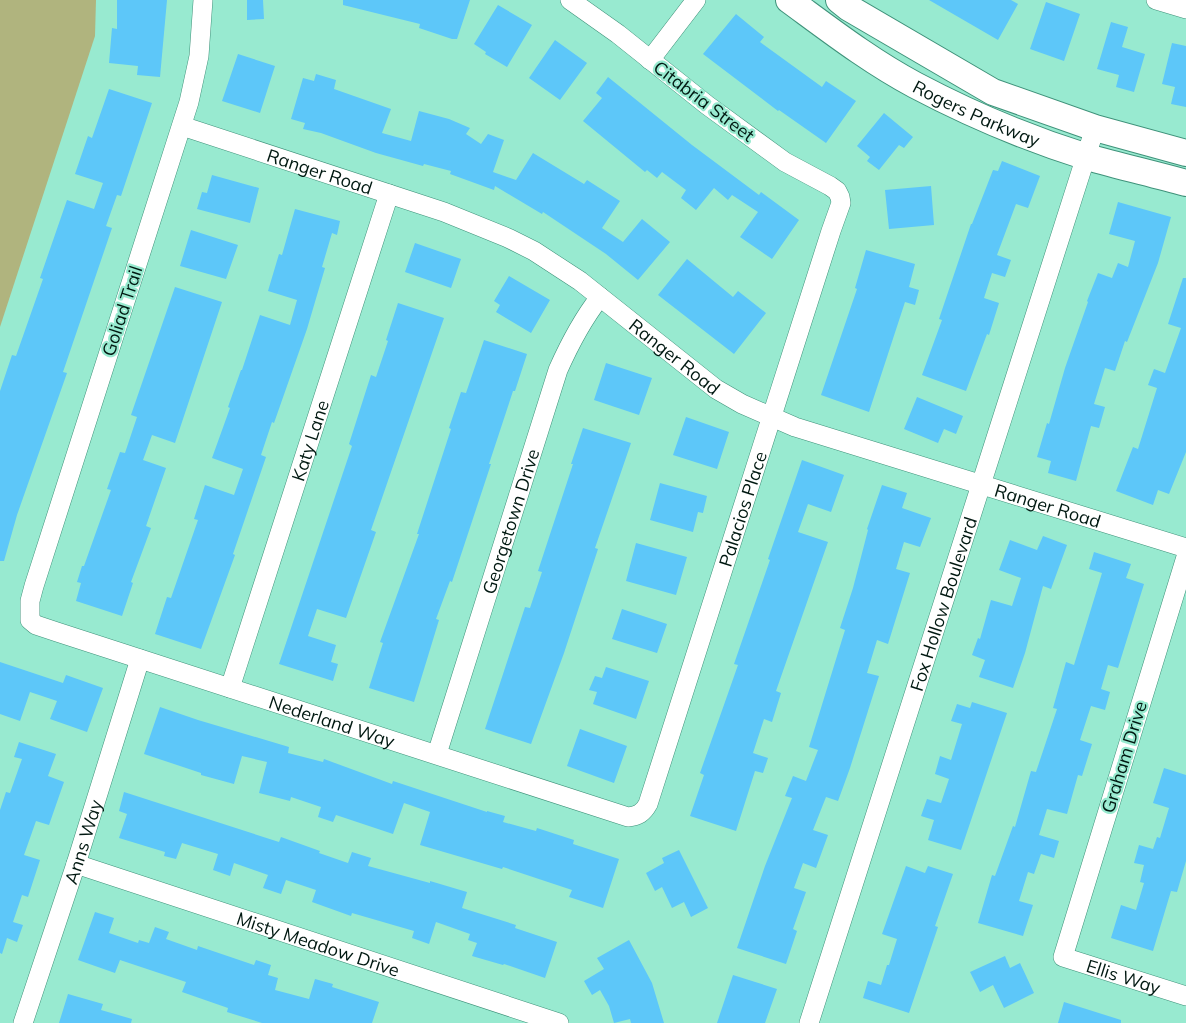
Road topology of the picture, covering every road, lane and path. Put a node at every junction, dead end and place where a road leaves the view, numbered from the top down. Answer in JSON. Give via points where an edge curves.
{"nodes":[{"id":1,"x":203,"y":0,"type":"edge"},
{"id":2,"x":570,"y":0,"type":"edge"},
{"id":3,"x":696,"y":0,"type":"edge"},
{"id":4,"x":788,"y":0,"type":"edge"},
{"id":5,"x":839,"y":0,"type":"edge"},
{"id":6,"x":1156,"y":0,"type":"edge"},
{"id":7,"x":1186,"y":9,"type":"edge"},
{"id":8,"x":650,"y":60,"type":"junction"},
{"id":9,"x":182,"y":126,"type":"junction"},
{"id":10,"x":1095,"y":128,"type":"junction"},
{"id":11,"x":1186,"y":153,"type":"edge"},
{"id":12,"x":1086,"y":156,"type":"junction"},
{"id":13,"x":1186,"y":183,"type":"edge"},
{"id":14,"x":389,"y":194,"type":"junction"},
{"id":15,"x":840,"y":197,"type":"joint"},
{"id":16,"x":600,"y":297,"type":"junction"},
{"id":17,"x":771,"y":417,"type":"junction"},
{"id":18,"x":982,"y":485,"type":"junction"},
{"id":19,"x":1186,"y":548,"type":"edge"},
{"id":20,"x":1186,"y":557,"type":"edge"},
{"id":21,"x":30,"y":620,"type":"joint"},
{"id":22,"x":140,"y":659,"type":"junction"},
{"id":23,"x":230,"y":688,"type":"junction"},
{"id":24,"x":437,"y":754,"type":"junction"},
{"id":25,"x":636,"y":816,"type":"joint"},
{"id":26,"x":76,"y":864,"type":"junction"},
{"id":27,"x":1062,"y":957,"type":"joint"},
{"id":28,"x":1186,"y":996,"type":"edge"},
{"id":29,"x":23,"y":1023,"type":"edge"},
{"id":30,"x":559,"y":1023,"type":"edge"},
{"id":31,"x":810,"y":1023,"type":"edge"}],
"edges":[{"from":1,"to":9,"type":"street","name":"Goliad Trail","via":[[195,82]]},
{"from":2,"to":8,"type":"street","name":"Citabria Street"},
{"from":3,"to":8,"type":"street"},
{"from":4,"to":12,"type":"street","name":"Rogers Parkway","via":[[864,54],[914,84],[1023,134]]},
{"from":5,"to":10,"type":"street","name":"Rogers Parkway","via":[[993,92]]},
{"from":6,"to":7,"type":"street"},
{"from":8,"to":15,"type":"street","name":"Citabria Street","via":[[785,162],[830,186]]},
{"from":9,"to":14,"type":"street","name":"Ranger Road"},
{"from":9,"to":21,"type":"street","name":"Goliad Trail","via":[[34,586]]},
{"from":10,"to":11,"type":"street","name":"Rogers Parkway"},
{"from":10,"to":12,"type":"street","name":"Fox Hollow Boulevard"},
{"from":12,"to":13,"type":"street","name":"Rogers Parkway"},
{"from":12,"to":18,"type":"street","name":"Fox Hollow Boulevard"},
{"from":14,"to":16,"type":"street","name":"Ranger Road","via":[[508,238],[560,267]]},
{"from":14,"to":23,"type":"street","name":"Katy Lane"},
{"from":15,"to":17,"type":"street","name":"Palacios Place","via":[[840,208]]},
{"from":16,"to":17,"type":"street","name":"Ranger Road","via":[[716,389]]},
{"from":16,"to":24,"type":"street","name":"Georgetown Drive","via":[[582,320],[558,370]]},
{"from":17,"to":18,"type":"street","name":"Ranger Road"},
{"from":17,"to":25,"type":"street","name":"Palacios Place","via":[[648,804]]},
{"from":18,"to":19,"type":"street","name":"Ranger Road"},
{"from":18,"to":31,"type":"street","name":"Fox Hollow Boulevard"},
{"from":20,"to":27,"type":"street","name":"Graham Drive"},
{"from":21,"to":22,"type":"street","name":"Nederland Way"},
{"from":22,"to":23,"type":"street","name":"Nederland Way"},
{"from":22,"to":26,"type":"street","name":"Anns Way"},
{"from":23,"to":24,"type":"street","name":"Nederland Way"},
{"from":24,"to":25,"type":"street","name":"Nederland Way","via":[[628,817]]},
{"from":26,"to":29,"type":"street","name":"Anns Way"},
{"from":26,"to":30,"type":"street","name":"Misty Meadow Drive"},
{"from":27,"to":28,"type":"street","name":"Ellis Way"}]}
